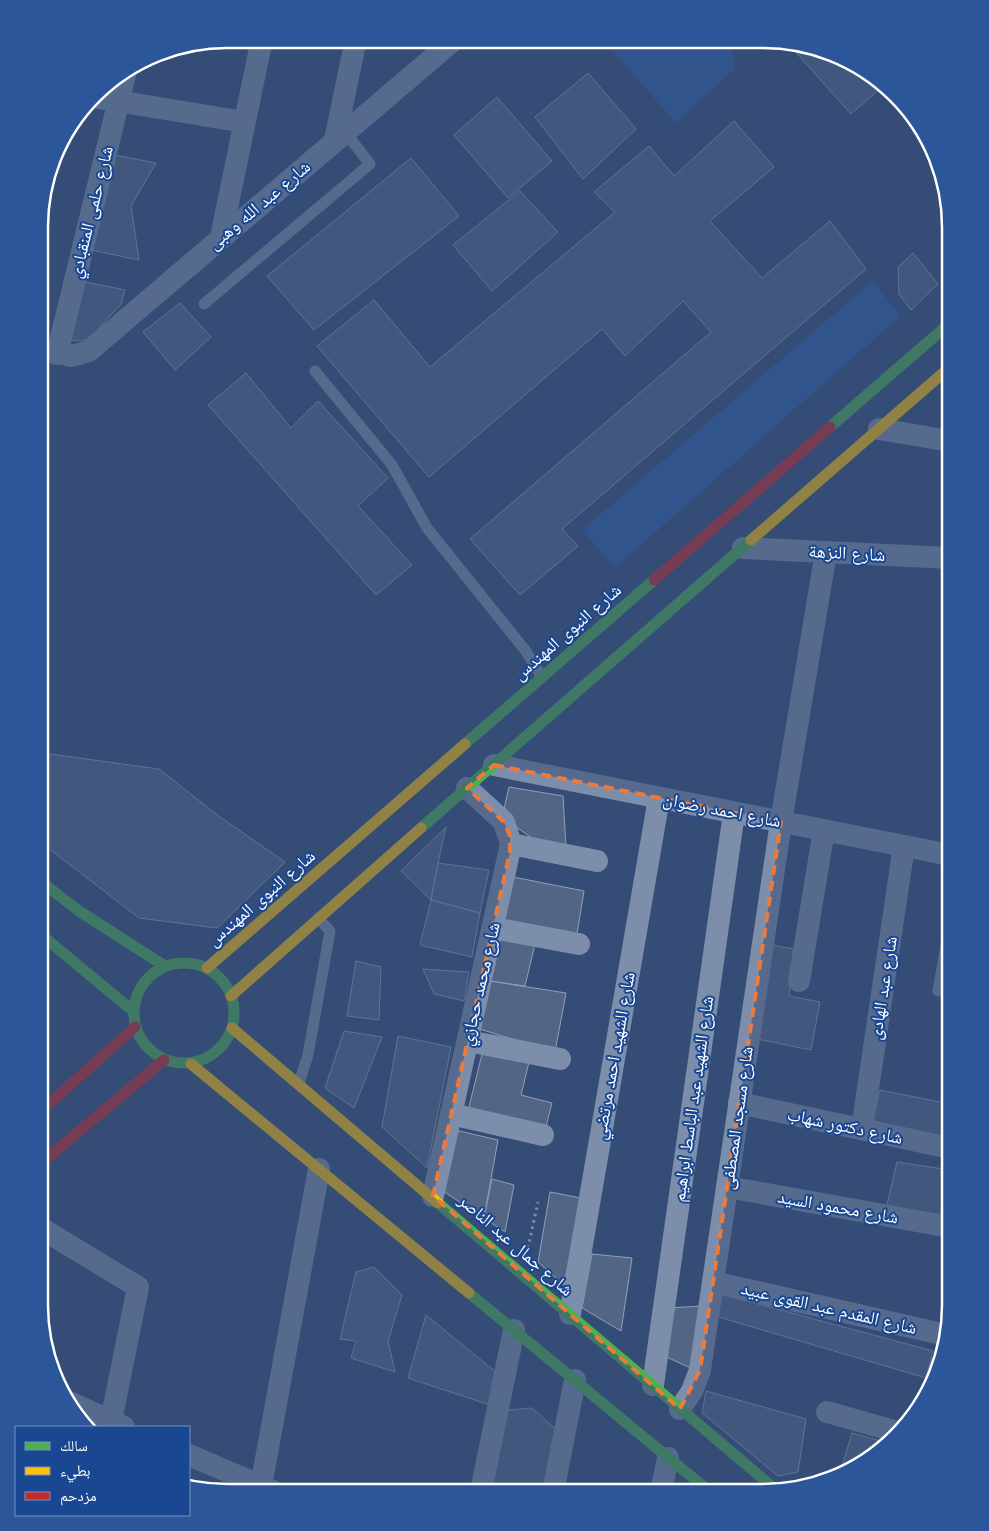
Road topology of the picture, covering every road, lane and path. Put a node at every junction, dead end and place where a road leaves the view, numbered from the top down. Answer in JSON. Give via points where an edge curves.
{"nodes":[{"id":1,"x":260,"y":48,"type":"edge"},
{"id":2,"x":355,"y":48,"type":"edge"},
{"id":3,"x":443,"y":48,"type":"edge"},
{"id":4,"x":124,"y":80,"type":"edge"},
{"id":5,"x":101,"y":99,"type":"edge"},
{"id":6,"x":118,"y":102,"type":"junction"},
{"id":7,"x":244,"y":122,"type":"junction"},
{"id":8,"x":340,"y":136,"type":"junction"},
{"id":9,"x":221,"y":237,"type":"junction"},
{"id":10,"x":204,"y":304,"type":"dead end"},
{"id":11,"x":942,"y":331,"type":"edge"},
{"id":12,"x":49,"y":352,"type":"edge"},
{"id":13,"x":315,"y":371,"type":"dead end"},
{"id":14,"x":942,"y":373,"type":"edge"},
{"id":15,"x":883,"y":422,"type":"junction"},
{"id":16,"x":942,"y":439,"type":"edge"},
{"id":17,"x":743,"y":548,"type":"junction"},
{"id":18,"x":826,"y":552,"type":"junction"},
{"id":19,"x":942,"y":558,"type":"edge"},
{"id":20,"x":545,"y":680,"type":"junction"},
{"id":21,"x":494,"y":766,"type":"junction"},
{"id":22,"x":467,"y":788,"type":"junction"},
{"id":23,"x":659,"y":798,"type":"junction"},
{"id":24,"x":734,"y":812,"type":"junction"},
{"id":25,"x":782,"y":822,"type":"junction"},
{"id":26,"x":824,"y":830,"type":"junction"},
{"id":27,"x":511,"y":844,"type":"junction"},
{"id":28,"x":904,"y":846,"type":"junction"},
{"id":29,"x":942,"y":853,"type":"edge"},
{"id":30,"x":597,"y":861,"type":"dead end"},
{"id":31,"x":48,"y":887,"type":"edge"},
{"id":32,"x":318,"y":918,"type":"junction"},
{"id":33,"x":493,"y":928,"type":"junction"},
{"id":34,"x":48,"y":940,"type":"edge"},
{"id":35,"x":579,"y":944,"type":"dead end"},
{"id":36,"x":165,"y":966,"type":"junction"},
{"id":37,"x":207,"y":968,"type":"junction"},
{"id":38,"x":942,"y":969,"type":"edge"},
{"id":39,"x":799,"y":981,"type":"dead end"},
{"id":40,"x":938,"y":991,"type":"dead end"},
{"id":41,"x":232,"y":996,"type":"junction"},
{"id":42,"x":133,"y":1011,"type":"junction"},
{"id":43,"x":135,"y":1027,"type":"junction"},
{"id":44,"x":232,"y":1028,"type":"junction"},
{"id":45,"x":468,"y":1040,"type":"junction"},
{"id":46,"x":560,"y":1059,"type":"dead end"},
{"id":47,"x":164,"y":1060,"type":"junction"},
{"id":48,"x":191,"y":1064,"type":"junction"},
{"id":49,"x":298,"y":1086,"type":"junction"},
{"id":50,"x":739,"y":1103,"type":"junction"},
{"id":51,"x":48,"y":1105,"type":"edge"},
{"id":52,"x":451,"y":1114,"type":"junction"},
{"id":53,"x":862,"y":1129,"type":"junction"},
{"id":54,"x":543,"y":1135,"type":"dead end"},
{"id":55,"x":942,"y":1146,"type":"edge"},
{"id":56,"x":48,"y":1157,"type":"edge"},
{"id":57,"x":319,"y":1169,"type":"junction"},
{"id":58,"x":727,"y":1187,"type":"junction"},
{"id":59,"x":432,"y":1196,"type":"junction"},
{"id":60,"x":538,"y":1202,"type":"dead end"},
{"id":61,"x":942,"y":1226,"type":"edge"},
{"id":62,"x":48,"y":1232,"type":"edge"},
{"id":63,"x":523,"y":1272,"type":"junction"},
{"id":64,"x":713,"y":1282,"type":"junction"},
{"id":65,"x":570,"y":1314,"type":"junction"},
{"id":66,"x":514,"y":1330,"type":"junction"},
{"id":67,"x":939,"y":1333,"type":"edge"},
{"id":68,"x":575,"y":1380,"type":"junction"},
{"id":69,"x":653,"y":1385,"type":"junction"},
{"id":70,"x":80,"y":1407,"type":"edge"},
{"id":71,"x":680,"y":1409,"type":"junction"},
{"id":72,"x":827,"y":1412,"type":"dead end"},
{"id":73,"x":118,"y":1424,"type":"edge"},
{"id":74,"x":890,"y":1430,"type":"edge"},
{"id":75,"x":190,"y":1454,"type":"edge"},
{"id":76,"x":668,"y":1458,"type":"junction"},
{"id":77,"x":258,"y":1484,"type":"edge"},
{"id":78,"x":268,"y":1484,"type":"edge"},
{"id":79,"x":483,"y":1484,"type":"edge"},
{"id":80,"x":555,"y":1484,"type":"edge"},
{"id":81,"x":663,"y":1484,"type":"edge"},
{"id":82,"x":700,"y":1484,"type":"edge"},
{"id":83,"x":768,"y":1484,"type":"edge"}],
"edges":[{"from":1,"to":7,"type":"street"},
{"from":2,"to":8,"type":"street"},
{"from":3,"to":8,"type":"street","name":"شارع عبد الله وهبى"},
{"from":4,"to":6,"type":"street","name":"شارع حلمى المنقبادي"},
{"from":5,"to":6,"type":"street"},
{"from":6,"to":7,"type":"street"},
{"from":6,"to":12,"type":"street","name":"شارع حلمى المنقبادي"},
{"from":7,"to":9,"type":"street"},
{"from":8,"to":9,"type":"street","name":"شارع عبد الله وهبى"},
{"from":8,"to":10,"type":"lane","via":[[370,164]]},
{"from":9,"to":12,"type":"street","name":"شارع عبد الله وهبى","via":[[89,351],[72,356]]},
{"from":11,"to":20,"type":"main road","name":"شارع النبوى المهندس","via":[[902,371]]},
{"from":13,"to":20,"type":"lane","via":[[392,465],[426,528],[525,650]]},
{"from":14,"to":15,"type":"main road"},
{"from":15,"to":16,"type":"street"},
{"from":15,"to":17,"type":"main road"},
{"from":17,"to":18,"type":"street","name":"شارع النزهة"},
{"from":17,"to":21,"type":"main road","via":[[559,702]]},
{"from":18,"to":19,"type":"street","name":"شارع النزهة"},
{"from":18,"to":25,"type":"street","name":"شارع مسجد المصطفى"},
{"from":20,"to":37,"type":"main road","name":"شارع النبوى المهندس"},
{"from":21,"to":22,"type":"main road"},
{"from":21,"to":23,"type":"street","name":"شارع احمد رضوان"},
{"from":22,"to":27,"type":"street","via":[[504,822]]},
{"from":22,"to":32,"type":"main road"},
{"from":23,"to":24,"type":"street","name":"شارع احمد رضوان"},
{"from":23,"to":65,"type":"street","name":"شارع الشهيد احمد مرتضي"},
{"from":24,"to":25,"type":"street","name":"شارع احمد رضوان"},
{"from":24,"to":69,"type":"street","name":"شارع الشهيد عبد الباسط ابراهيم"},
{"from":25,"to":26,"type":"street","name":"شارع احمد رضوان"},
{"from":25,"to":50,"type":"street","name":"شارع مسجد المصطفى"},
{"from":26,"to":28,"type":"street","name":"شارع احمد رضوان"},
{"from":26,"to":39,"type":"street"},
{"from":27,"to":30,"type":"street"},
{"from":27,"to":33,"type":"street","name":"شارع محمد حجازي"},
{"from":28,"to":29,"type":"street","name":"شارع احمد رضوان"},
{"from":28,"to":53,"type":"street","name":"شارع عبد الهادى"},
{"from":31,"to":36,"type":"main road"},
{"from":32,"to":41,"type":"main road"},
{"from":32,"to":49,"type":"lane","via":[[330,931],[308,1055]]},
{"from":33,"to":35,"type":"street"},
{"from":33,"to":45,"type":"street","name":"شارع محمد حجازي"},
{"from":34,"to":42,"type":"main road"},
{"from":36,"to":37,"type":"main road","via":[[186,962]]},
{"from":36,"to":42,"type":"main road","via":[[142,984]]},
{"from":37,"to":41,"type":"main road"},
{"from":38,"to":40,"type":"lane"},
{"from":41,"to":44,"type":"main road"},
{"from":42,"to":43,"type":"main road"},
{"from":43,"to":47,"type":"main road","via":[[146,1047]]},
{"from":43,"to":51,"type":"main road"},
{"from":44,"to":48,"type":"main road","via":[[217,1052]]},
{"from":44,"to":49,"type":"main road","name":"شارع جمال عبد الناصر"},
{"from":45,"to":46,"type":"street"},
{"from":45,"to":52,"type":"street","name":"شارع محمد حجازي"},
{"from":47,"to":48,"type":"main road"},
{"from":47,"to":56,"type":"main road"},
{"from":48,"to":57,"type":"main road"},
{"from":49,"to":59,"type":"main road","name":"شارع جمال عبد الناصر"},
{"from":50,"to":53,"type":"street","name":"شارع دكتور شهاب"},
{"from":50,"to":58,"type":"street","name":"شارع مسجد المصطفى"},
{"from":52,"to":54,"type":"street"},
{"from":52,"to":59,"type":"street","name":"شارع محمد حجازي"},
{"from":53,"to":55,"type":"street","name":"شارع دكتور شهاب"},
{"from":57,"to":66,"type":"main road"},
{"from":57,"to":78,"type":"street"},
{"from":58,"to":61,"type":"street","name":"شارع محمود السيد"},
{"from":58,"to":64,"type":"street","name":"شارع مسجد المصطفى"},
{"from":59,"to":63,"type":"main road","name":"شارع جمال عبد الناصر"},
{"from":60,"to":63,"type":"path"},
{"from":62,"to":73,"type":"street","via":[[138,1287]]},
{"from":63,"to":65,"type":"main road","name":"شارع جمال عبد الناصر"},
{"from":64,"to":67,"type":"street","name":"شارع المقدم عبد القوى عبيد"},
{"from":64,"to":71,"type":"street","name":"شارع مسجد المصطفى","via":[[700,1370]]},
{"from":65,"to":69,"type":"main road","name":"شارع جمال عبد الناصر"},
{"from":66,"to":68,"type":"main road"},
{"from":66,"to":79,"type":"street"},
{"from":68,"to":76,"type":"main road"},
{"from":68,"to":80,"type":"street"},
{"from":69,"to":71,"type":"main road","name":"شارع جمال عبد الناصر"},
{"from":70,"to":73,"type":"street"},
{"from":71,"to":83,"type":"main road","name":"شارع جمال عبد الناصر"},
{"from":72,"to":74,"type":"street"},
{"from":75,"to":77,"type":"street"},
{"from":76,"to":81,"type":"street"},
{"from":76,"to":82,"type":"main road"}]}
